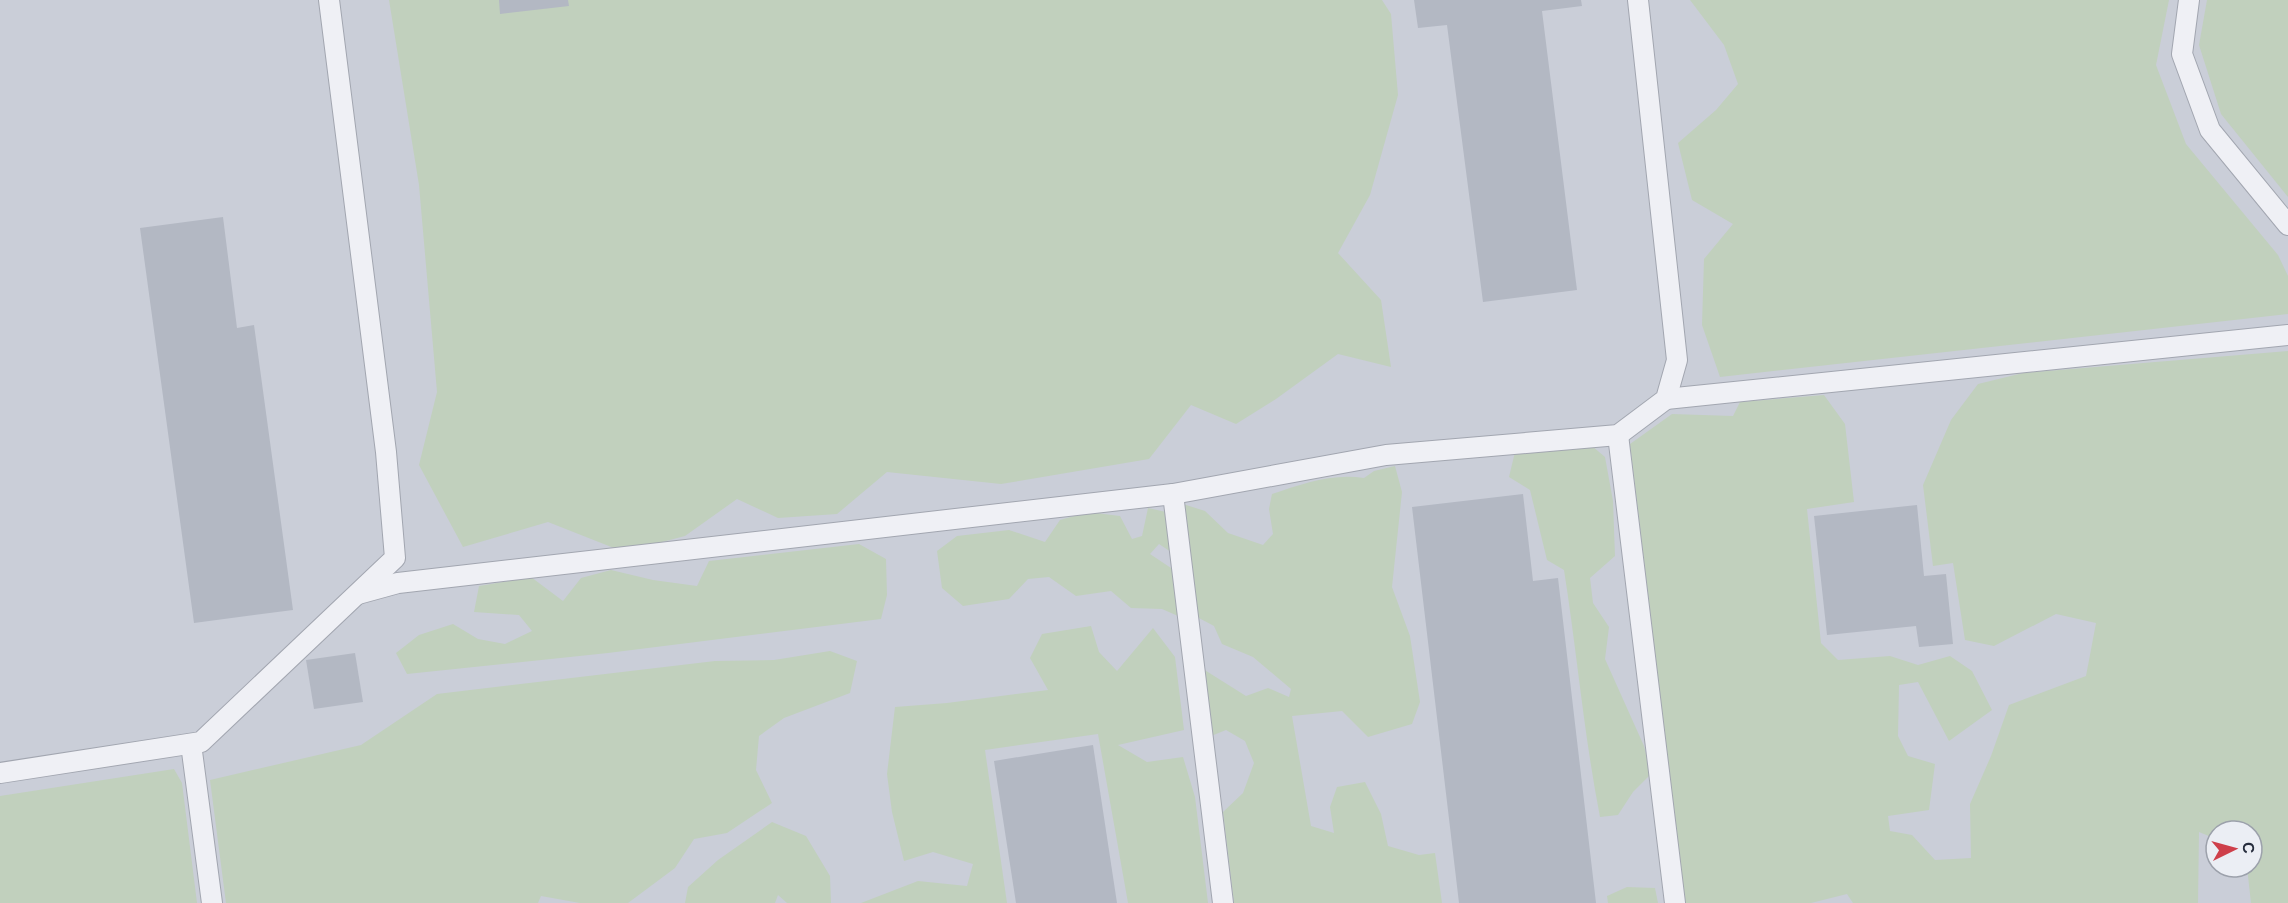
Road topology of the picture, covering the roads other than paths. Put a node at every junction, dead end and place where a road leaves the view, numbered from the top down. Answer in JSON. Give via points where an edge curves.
{"nodes":[{"id":1,"x":329,"y":0,"type":"edge"},
{"id":2,"x":1638,"y":0,"type":"edge"},
{"id":3,"x":2189,"y":0,"type":"edge"},
{"id":4,"x":2288,"y":225,"type":"edge"},
{"id":5,"x":2288,"y":335,"type":"edge"},
{"id":6,"x":1666,"y":399,"type":"junction"},
{"id":7,"x":1618,"y":435,"type":"junction"},
{"id":8,"x":1173,"y":494,"type":"junction"},
{"id":9,"x":358,"y":594,"type":"junction"},
{"id":10,"x":191,"y":744,"type":"junction"},
{"id":11,"x":0,"y":773,"type":"edge"},
{"id":12,"x":212,"y":903,"type":"edge"},
{"id":13,"x":1223,"y":903,"type":"edge"},
{"id":14,"x":1676,"y":903,"type":"edge"}],
"edges":[{"from":1,"to":9,"type":"lane","via":[[386,452],[395,558]]},
{"from":2,"to":6,"type":"lane","via":[[1677,360]]},
{"from":3,"to":4,"type":"lane","via":[[2182,54],[2210,130]]},
{"from":5,"to":6,"type":"lane"},
{"from":6,"to":7,"type":"lane"},
{"from":7,"to":8,"type":"lane","via":[[1386,455]]},
{"from":7,"to":14,"type":"lane"},
{"from":8,"to":9,"type":"lane","via":[[398,583]]},
{"from":8,"to":13,"type":"lane"},
{"from":9,"to":10,"type":"lane","via":[[201,742]]},
{"from":10,"to":11,"type":"lane"},
{"from":10,"to":12,"type":"lane"}]}
